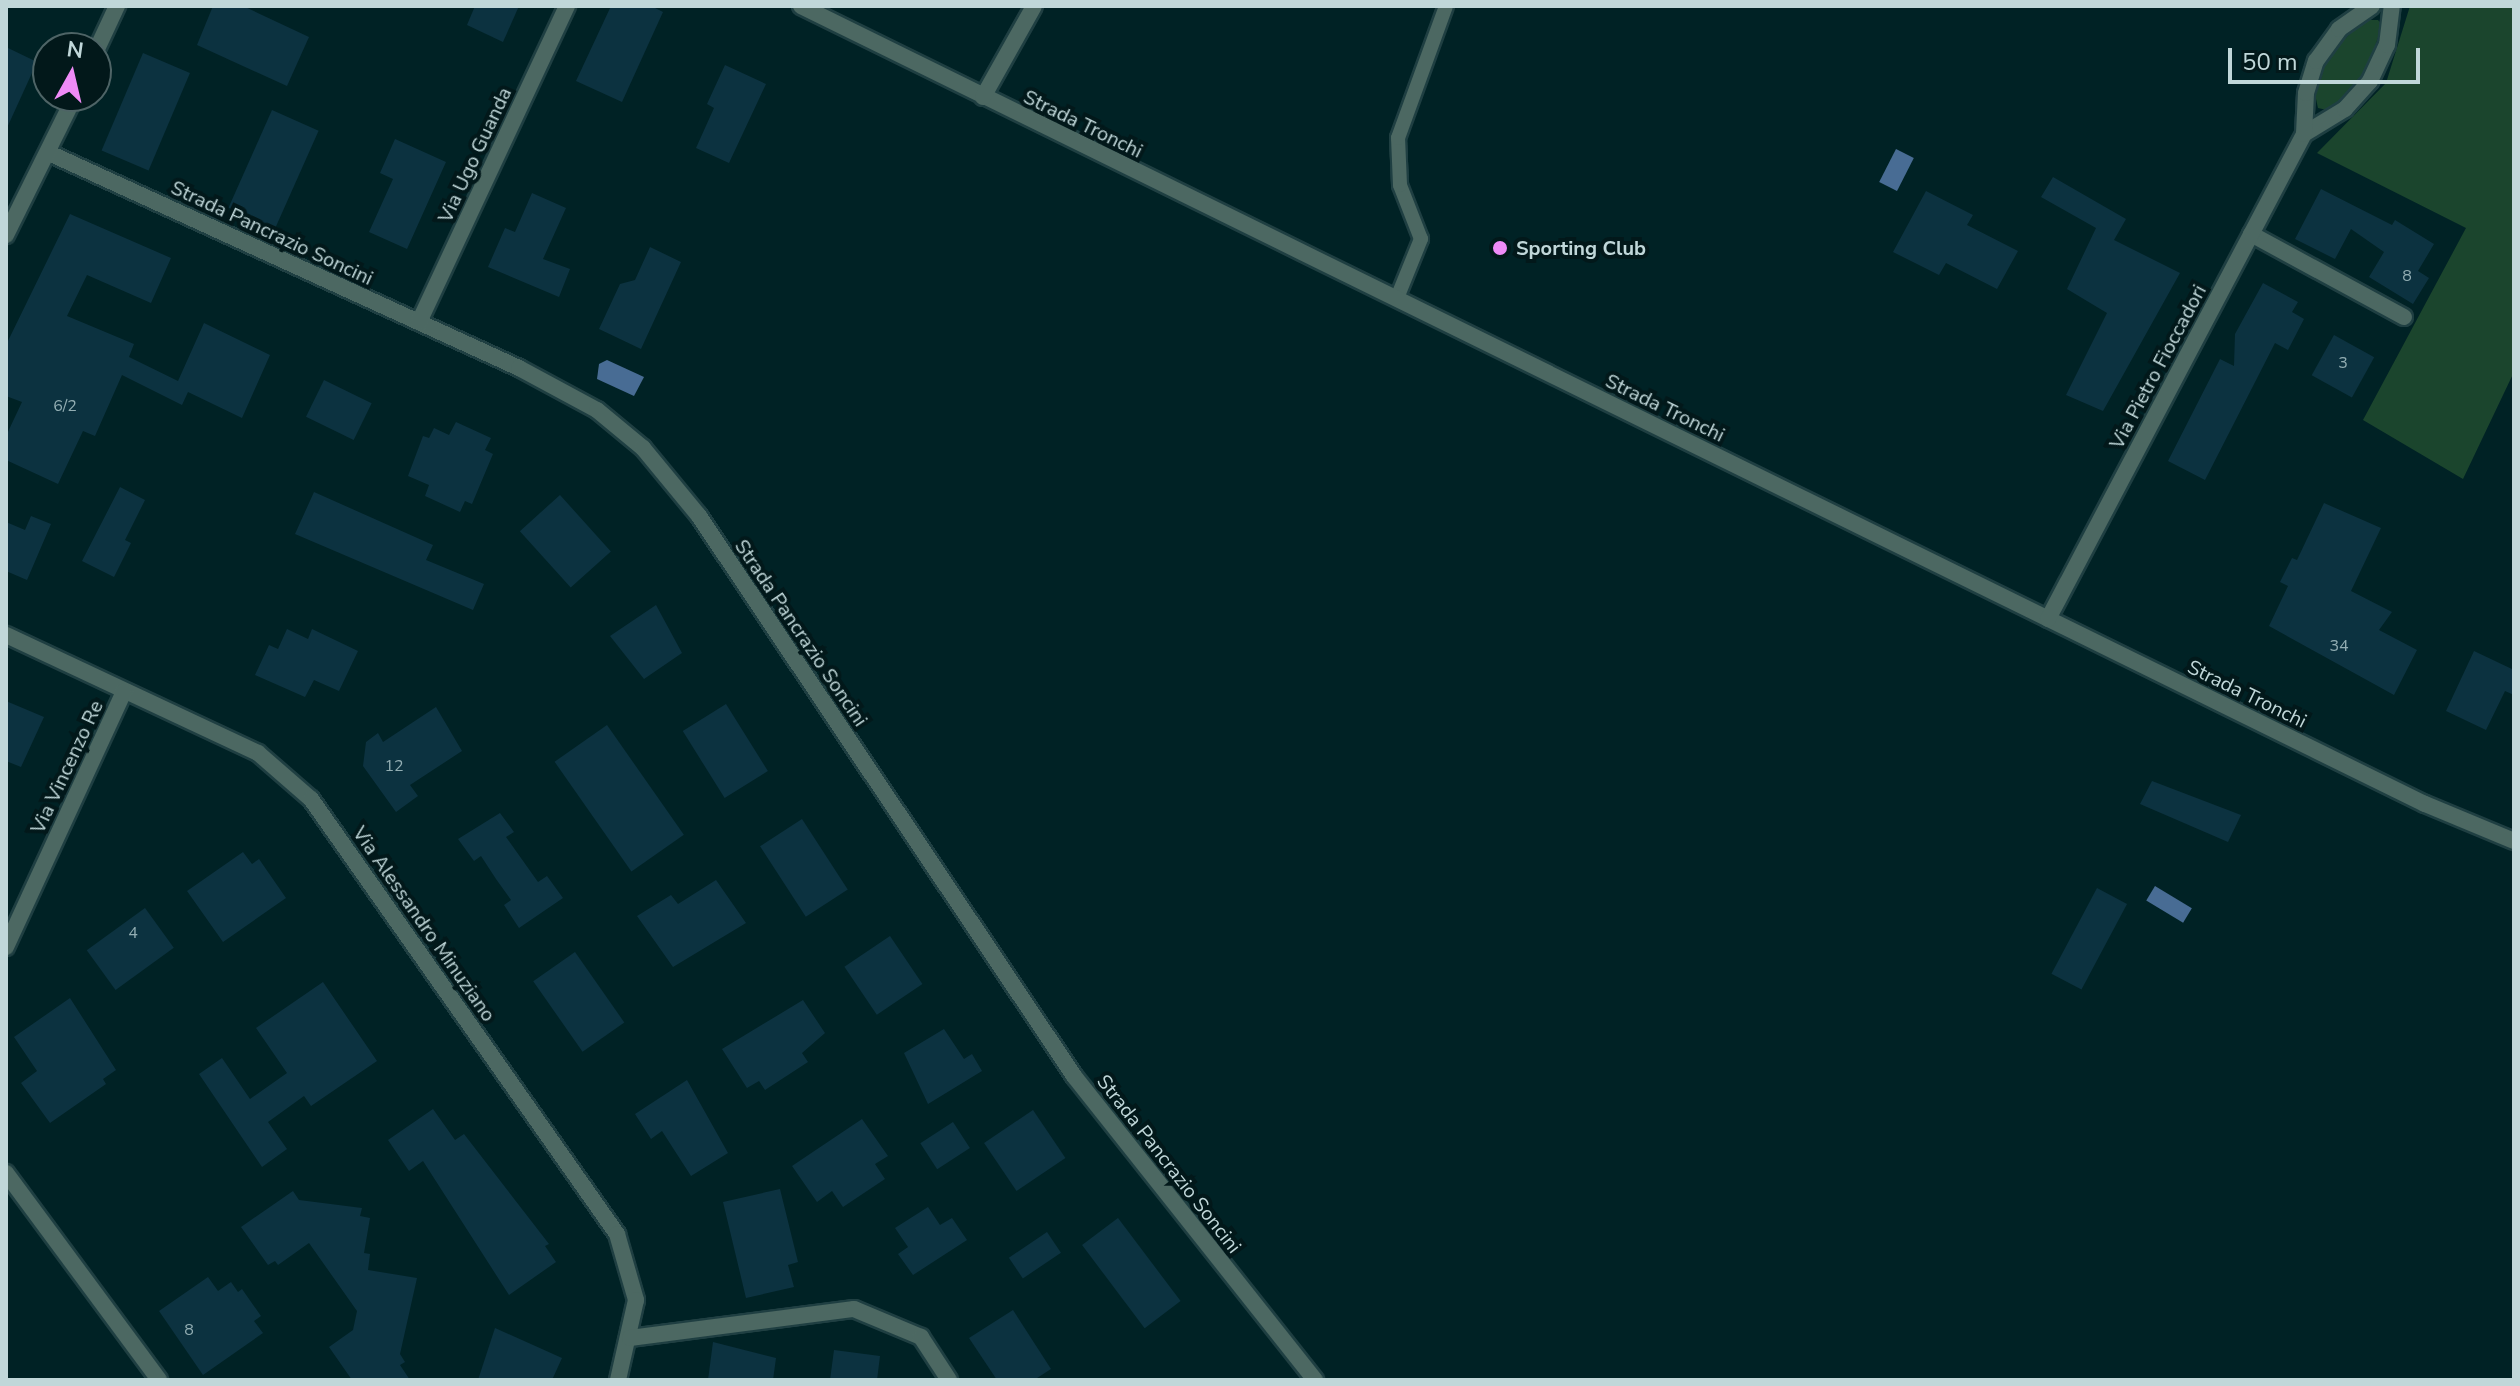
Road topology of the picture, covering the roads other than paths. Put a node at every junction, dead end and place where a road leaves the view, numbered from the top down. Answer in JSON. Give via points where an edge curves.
{"nodes":[{"id":1,"x":117,"y":6,"type":"edge"},
{"id":2,"x":567,"y":6,"type":"edge"},
{"id":3,"x":1034,"y":6,"type":"edge"},
{"id":4,"x":1446,"y":6,"type":"edge"},
{"id":5,"x":2372,"y":6,"type":"edge"},
{"id":6,"x":2392,"y":6,"type":"edge"},
{"id":7,"x":804,"y":7,"type":"edge"},
{"id":8,"x":105,"y":32,"type":"edge"},
{"id":9,"x":983,"y":97,"type":"junction"},
{"id":10,"x":68,"y":112,"type":"edge"},
{"id":11,"x":2304,"y":134,"type":"junction"},
{"id":12,"x":49,"y":153,"type":"junction"},
{"id":13,"x":2251,"y":234,"type":"junction"},
{"id":14,"x":6,"y":235,"type":"edge"},
{"id":15,"x":1397,"y":298,"type":"junction"},
{"id":16,"x":2404,"y":317,"type":"dead end"},
{"id":17,"x":419,"y":322,"type":"junction"},
{"id":18,"x":2048,"y":619,"type":"junction"},
{"id":19,"x":6,"y":635,"type":"edge"},
{"id":20,"x":124,"y":692,"type":"junction"},
{"id":21,"x":2514,"y":841,"type":"edge"},
{"id":22,"x":6,"y":947,"type":"edge"},
{"id":23,"x":6,"y":1173,"type":"edge"},
{"id":24,"x":630,"y":1338,"type":"junction"},
{"id":25,"x":159,"y":1380,"type":"edge"},
{"id":26,"x":618,"y":1380,"type":"edge"},
{"id":27,"x":949,"y":1380,"type":"edge"},
{"id":28,"x":1315,"y":1380,"type":"edge"}],
"edges":[{"from":1,"to":8,"type":"street"},
{"from":2,"to":17,"type":"street","name":"Via Ugo Guanda"},
{"from":3,"to":9,"type":"street"},
{"from":4,"to":15,"type":"lane","via":[[1398,138],[1398,173],[1421,245]]},
{"from":5,"to":11,"type":"street","name":"Via Pietro Fioccadori","via":[[2339,29],[2316,61],[2306,93]]},
{"from":6,"to":11,"type":"street","via":[[2387,45],[2370,81],[2345,109]]},
{"from":7,"to":9,"type":"street","name":"Strada Tronchi"},
{"from":9,"to":15,"type":"street","name":"Strada Tronchi"},
{"from":10,"to":12,"type":"street"},
{"from":11,"to":13,"type":"street","name":"Via Pietro Fioccadori"},
{"from":12,"to":14,"type":"street"},
{"from":12,"to":17,"type":"street","name":"Strada Pancrazio Soncini"},
{"from":13,"to":16,"type":"street"},
{"from":13,"to":18,"type":"street","name":"Via Pietro Fioccadori"},
{"from":15,"to":18,"type":"street","name":"Strada Tronchi"},
{"from":17,"to":28,"type":"street","name":"Strada Pancrazio Soncini","via":[[572,395],[621,429],[664,470],[1074,1076]]},
{"from":18,"to":21,"type":"street","name":"Strada Tronchi","via":[[2425,804]]},
{"from":19,"to":20,"type":"street","name":"Via Alessandro Minuziano"},
{"from":20,"to":22,"type":"street","name":"Via Vincenzo Re"},
{"from":20,"to":24,"type":"street","name":"Via Alessandro Minuziano","via":[[258,753],[311,799],[617,1234],[636,1300]]},
{"from":23,"to":25,"type":"street"},
{"from":24,"to":26,"type":"street","name":"Via Alessandro Minuziano"},
{"from":24,"to":27,"type":"street","via":[[854,1309],[921,1337]]}]}
